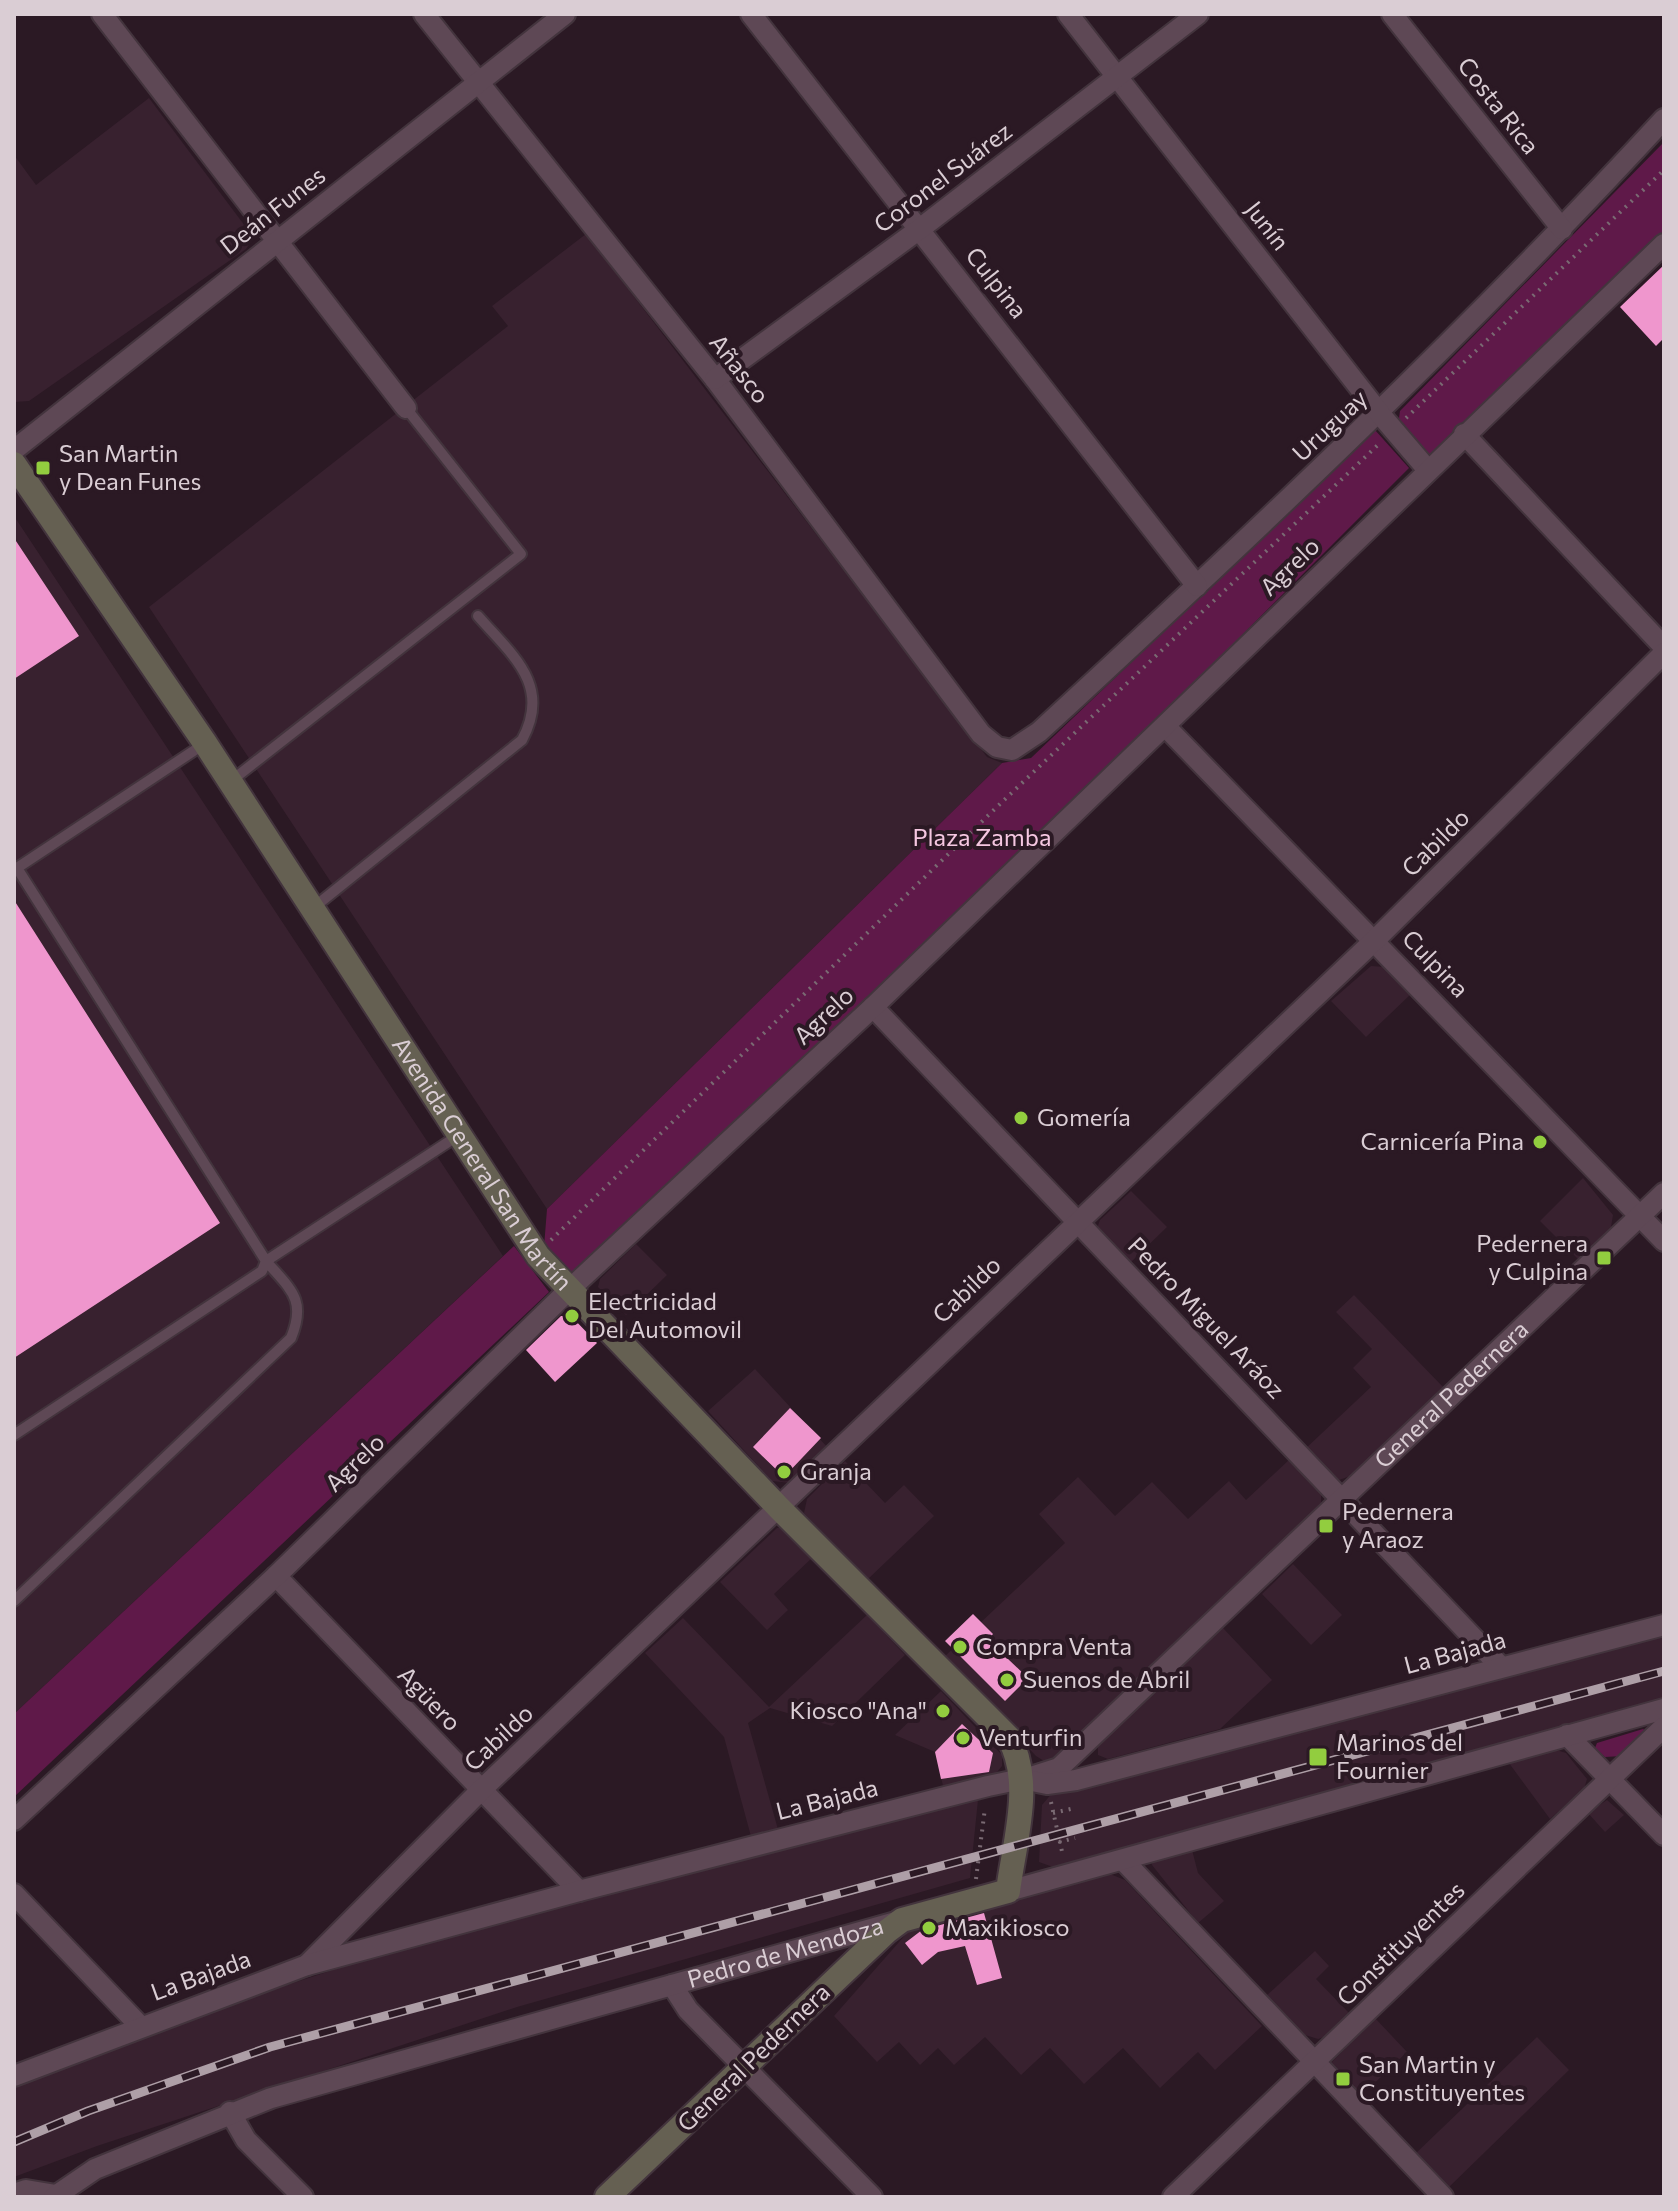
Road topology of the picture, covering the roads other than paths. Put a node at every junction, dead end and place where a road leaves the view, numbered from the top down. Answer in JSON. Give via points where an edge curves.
{"nodes":[{"id":1,"x":102,"y":14,"type":"edge"},
{"id":2,"x":424,"y":14,"type":"edge"},
{"id":3,"x":565,"y":14,"type":"edge"},
{"id":4,"x":751,"y":14,"type":"edge"},
{"id":5,"x":1068,"y":14,"type":"edge"},
{"id":6,"x":1198,"y":14,"type":"edge"},
{"id":7,"x":1392,"y":14,"type":"edge"},
{"id":8,"x":1117,"y":77,"type":"junction"},
{"id":9,"x":479,"y":84,"type":"junction"},
{"id":10,"x":1664,"y":119,"type":"edge"},
{"id":11,"x":921,"y":228,"type":"junction"},
{"id":12,"x":1562,"y":229,"type":"junction"},
{"id":13,"x":276,"y":242,"type":"junction"},
{"id":14,"x":1664,"y":244,"type":"edge"},
{"id":15,"x":715,"y":379,"type":"junction"},
{"id":16,"x":406,"y":408,"type":"joint"},
{"id":17,"x":1389,"y":420,"type":"junction"},
{"id":18,"x":1464,"y":434,"type":"junction"},
{"id":19,"x":14,"y":450,"type":"edge"},
{"id":20,"x":14,"y":464,"type":"edge"},
{"id":21,"x":1427,"y":469,"type":"junction"},
{"id":22,"x":1197,"y":586,"type":"junction"},
{"id":23,"x":478,"y":616,"type":"dead end"},
{"id":24,"x":1664,"y":650,"type":"edge"},
{"id":25,"x":1165,"y":726,"type":"junction"},
{"id":26,"x":205,"y":743,"type":"junction"},
{"id":27,"x":1012,"y":750,"type":"joint"},
{"id":28,"x":231,"y":781,"type":"junction"},
{"id":29,"x":15,"y":869,"type":"edge"},
{"id":30,"x":313,"y":908,"type":"junction"},
{"id":31,"x":1376,"y":939,"type":"junction"},
{"id":32,"x":873,"y":1007,"type":"junction"},
{"id":33,"x":459,"y":1135,"type":"junction"},
{"id":34,"x":1664,"y":1193,"type":"edge"},
{"id":35,"x":1640,"y":1216,"type":"junction"},
{"id":36,"x":1077,"y":1220,"type":"junction"},
{"id":37,"x":1664,"y":1241,"type":"edge"},
{"id":38,"x":266,"y":1261,"type":"junction"},
{"id":39,"x":571,"y":1288,"type":"junction"},
{"id":40,"x":14,"y":1435,"type":"edge"},
{"id":41,"x":1343,"y":1500,"type":"junction"},
{"id":42,"x":779,"y":1508,"type":"junction"},
{"id":43,"x":276,"y":1576,"type":"junction"},
{"id":44,"x":14,"y":1601,"type":"edge"},
{"id":45,"x":1664,"y":1625,"type":"edge"},
{"id":46,"x":1501,"y":1667,"type":"junction"},
{"id":47,"x":1664,"y":1709,"type":"edge"},
{"id":48,"x":1664,"y":1727,"type":"edge"},
{"id":49,"x":1567,"y":1735,"type":"junction"},
{"id":50,"x":1022,"y":1779,"type":"junction"},
{"id":51,"x":1611,"y":1779,"type":"junction"},
{"id":52,"x":480,"y":1791,"type":"junction"},
{"id":53,"x":14,"y":1820,"type":"edge"},
{"id":54,"x":1664,"y":1835,"type":"edge"},
{"id":55,"x":1123,"y":1860,"type":"junction"},
{"id":56,"x":579,"y":1891,"type":"junction"},
{"id":57,"x":1008,"y":1891,"type":"junction"},
{"id":58,"x":14,"y":1894,"type":"edge"},
{"id":59,"x":902,"y":1920,"type":"junction"},
{"id":60,"x":307,"y":1965,"type":"junction"},
{"id":61,"x":672,"y":1985,"type":"junction"},
{"id":62,"x":140,"y":2026,"type":"junction"},
{"id":63,"x":1316,"y":2061,"type":"junction"},
{"id":64,"x":747,"y":2066,"type":"junction"},
{"id":65,"x":14,"y":2076,"type":"edge"},
{"id":66,"x":230,"y":2112,"type":"junction"},
{"id":67,"x":14,"y":2194,"type":"edge"},
{"id":68,"x":55,"y":2196,"type":"edge"},
{"id":69,"x":303,"y":2197,"type":"edge"},
{"id":70,"x":607,"y":2197,"type":"edge"},
{"id":71,"x":872,"y":2197,"type":"edge"},
{"id":72,"x":1173,"y":2197,"type":"edge"},
{"id":73,"x":1443,"y":2197,"type":"edge"}],
"edges":[{"from":1,"to":13,"type":"street"},
{"from":2,"to":9,"type":"street","name":"Añasco"},
{"from":3,"to":9,"type":"street","name":"Deán Funes"},
{"from":4,"to":11,"type":"street","name":"Culpina"},
{"from":5,"to":8,"type":"street","name":"Junín"},
{"from":6,"to":8,"type":"street","name":"Coronel Suárez"},
{"from":7,"to":12,"type":"street","name":"Costa Rica"},
{"from":8,"to":11,"type":"street","name":"Coronel Suárez"},
{"from":8,"to":17,"type":"street","name":"Junín"},
{"from":9,"to":13,"type":"street","name":"Deán Funes"},
{"from":9,"to":15,"type":"street","name":"Añasco"},
{"from":10,"to":12,"type":"street","name":"Uruguay"},
{"from":11,"to":15,"type":"street","name":"Coronel Suárez"},
{"from":11,"to":22,"type":"street","name":"Culpina"},
{"from":12,"to":17,"type":"street","name":"Uruguay"},
{"from":13,"to":16,"type":"street"},
{"from":13,"to":19,"type":"street","name":"Deán Funes"},
{"from":14,"to":18,"type":"street","name":"Agrelo"},
{"from":15,"to":27,"type":"street","name":"Añasco","via":[[981,734],[997,747]]},
{"from":16,"to":28,"type":"lane","via":[[521,554]]},
{"from":17,"to":21,"type":"street","name":"Junín"},
{"from":17,"to":22,"type":"street","name":"Uruguay"},
{"from":18,"to":21,"type":"street","name":"Agrelo"},
{"from":18,"to":24,"type":"street"},
{"from":20,"to":26,"type":"street","name":"Avenida General San Martín"},
{"from":21,"to":25,"type":"street","name":"Agrelo"},
{"from":22,"to":27,"type":"street","name":"Uruguay","via":[[1039,732]]},
{"from":23,"to":30,"type":"lane","via":[[532,685],[533,708],[522,740]]},
{"from":24,"to":31,"type":"street","name":"Cabildo"},
{"from":25,"to":31,"type":"street","name":"Culpina"},
{"from":25,"to":32,"type":"street","name":"Agrelo"},
{"from":26,"to":28,"type":"street","name":"Avenida General San Martín"},
{"from":26,"to":29,"type":"lane"},
{"from":28,"to":30,"type":"street","name":"Avenida General San Martín"},
{"from":29,"to":38,"type":"lane"},
{"from":30,"to":33,"type":"street","name":"Avenida General San Martín"},
{"from":31,"to":35,"type":"street","name":"Culpina"},
{"from":31,"to":36,"type":"street","name":"Cabildo"},
{"from":32,"to":36,"type":"street","name":"Pedro Miguel Aráoz"},
{"from":32,"to":39,"type":"street","name":"Agrelo"},
{"from":33,"to":38,"type":"lane"},
{"from":33,"to":39,"type":"street","name":"Avenida General San Martín","via":[[538,1256]]},
{"from":34,"to":35,"type":"street","name":"General Pedernera"},
{"from":35,"to":37,"type":"street","name":"Culpina"},
{"from":35,"to":41,"type":"street","name":"General Pedernera"},
{"from":36,"to":41,"type":"street","name":"Pedro Miguel Aráoz"},
{"from":36,"to":42,"type":"street","name":"Cabildo"},
{"from":38,"to":40,"type":"lane","via":[[262,1271]]},
{"from":38,"to":44,"type":"lane","via":[[298,1299],[291,1338]]},
{"from":39,"to":42,"type":"street","name":"Avenida General San Martín"},
{"from":39,"to":43,"type":"street","name":"Agrelo"},
{"from":41,"to":46,"type":"street","name":"Pedro Miguel Aráoz"},
{"from":41,"to":50,"type":"street","name":"General Pedernera","via":[[1059,1768]]},
{"from":42,"to":50,"type":"street","name":"Avenida General San Martín","via":[[1009,1738]]},
{"from":42,"to":52,"type":"street","name":"Cabildo"},
{"from":43,"to":52,"type":"street","name":"Agüero"},
{"from":43,"to":53,"type":"street","name":"Agrelo"},
{"from":45,"to":46,"type":"street","name":"La Bajada"},
{"from":46,"to":50,"type":"street","name":"La Bajada","via":[[1076,1780],[1047,1784]]},
{"from":47,"to":49,"type":"street","name":"Pedro de Mendoza"},
{"from":48,"to":51,"type":"street","name":"Constituyentes"},
{"from":49,"to":51,"type":"street"},
{"from":49,"to":55,"type":"street","name":"Pedro de Mendoza"},
{"from":50,"to":56,"type":"street","name":"La Bajada"},
{"from":50,"to":57,"type":"street","name":"Avenida General San Martín"},
{"from":51,"to":54,"type":"street"},
{"from":51,"to":63,"type":"street","name":"Constituyentes"},
{"from":52,"to":56,"type":"street","name":"Agüero"},
{"from":52,"to":60,"type":"street","name":"Cabildo"},
{"from":55,"to":57,"type":"street","name":"Pedro de Mendoza"},
{"from":55,"to":63,"type":"street"},
{"from":56,"to":60,"type":"street","name":"La Bajada"},
{"from":57,"to":59,"type":"street","name":"Pedro de Mendoza"},
{"from":58,"to":62,"type":"street"},
{"from":59,"to":61,"type":"street","name":"Pedro de Mendoza"},
{"from":59,"to":64,"type":"street","name":"General Pedernera"},
{"from":60,"to":62,"type":"street","name":"La Bajada"},
{"from":61,"to":64,"type":"street","via":[[688,2010]]},
{"from":61,"to":66,"type":"street","name":"Pedro de Mendoza"},
{"from":62,"to":65,"type":"street","name":"La Bajada"},
{"from":63,"to":72,"type":"street","name":"Constituyentes"},
{"from":63,"to":73,"type":"street"},
{"from":64,"to":70,"type":"street","name":"General Pedernera"},
{"from":64,"to":71,"type":"street"},
{"from":66,"to":68,"type":"street","name":"Pedro de Mendoza","via":[[95,2169]]},
{"from":66,"to":69,"type":"street","via":[[246,2140]]},
{"from":67,"to":68,"type":"street","name":"Pedro de Mendoza","via":[[26,2190]]}]}
